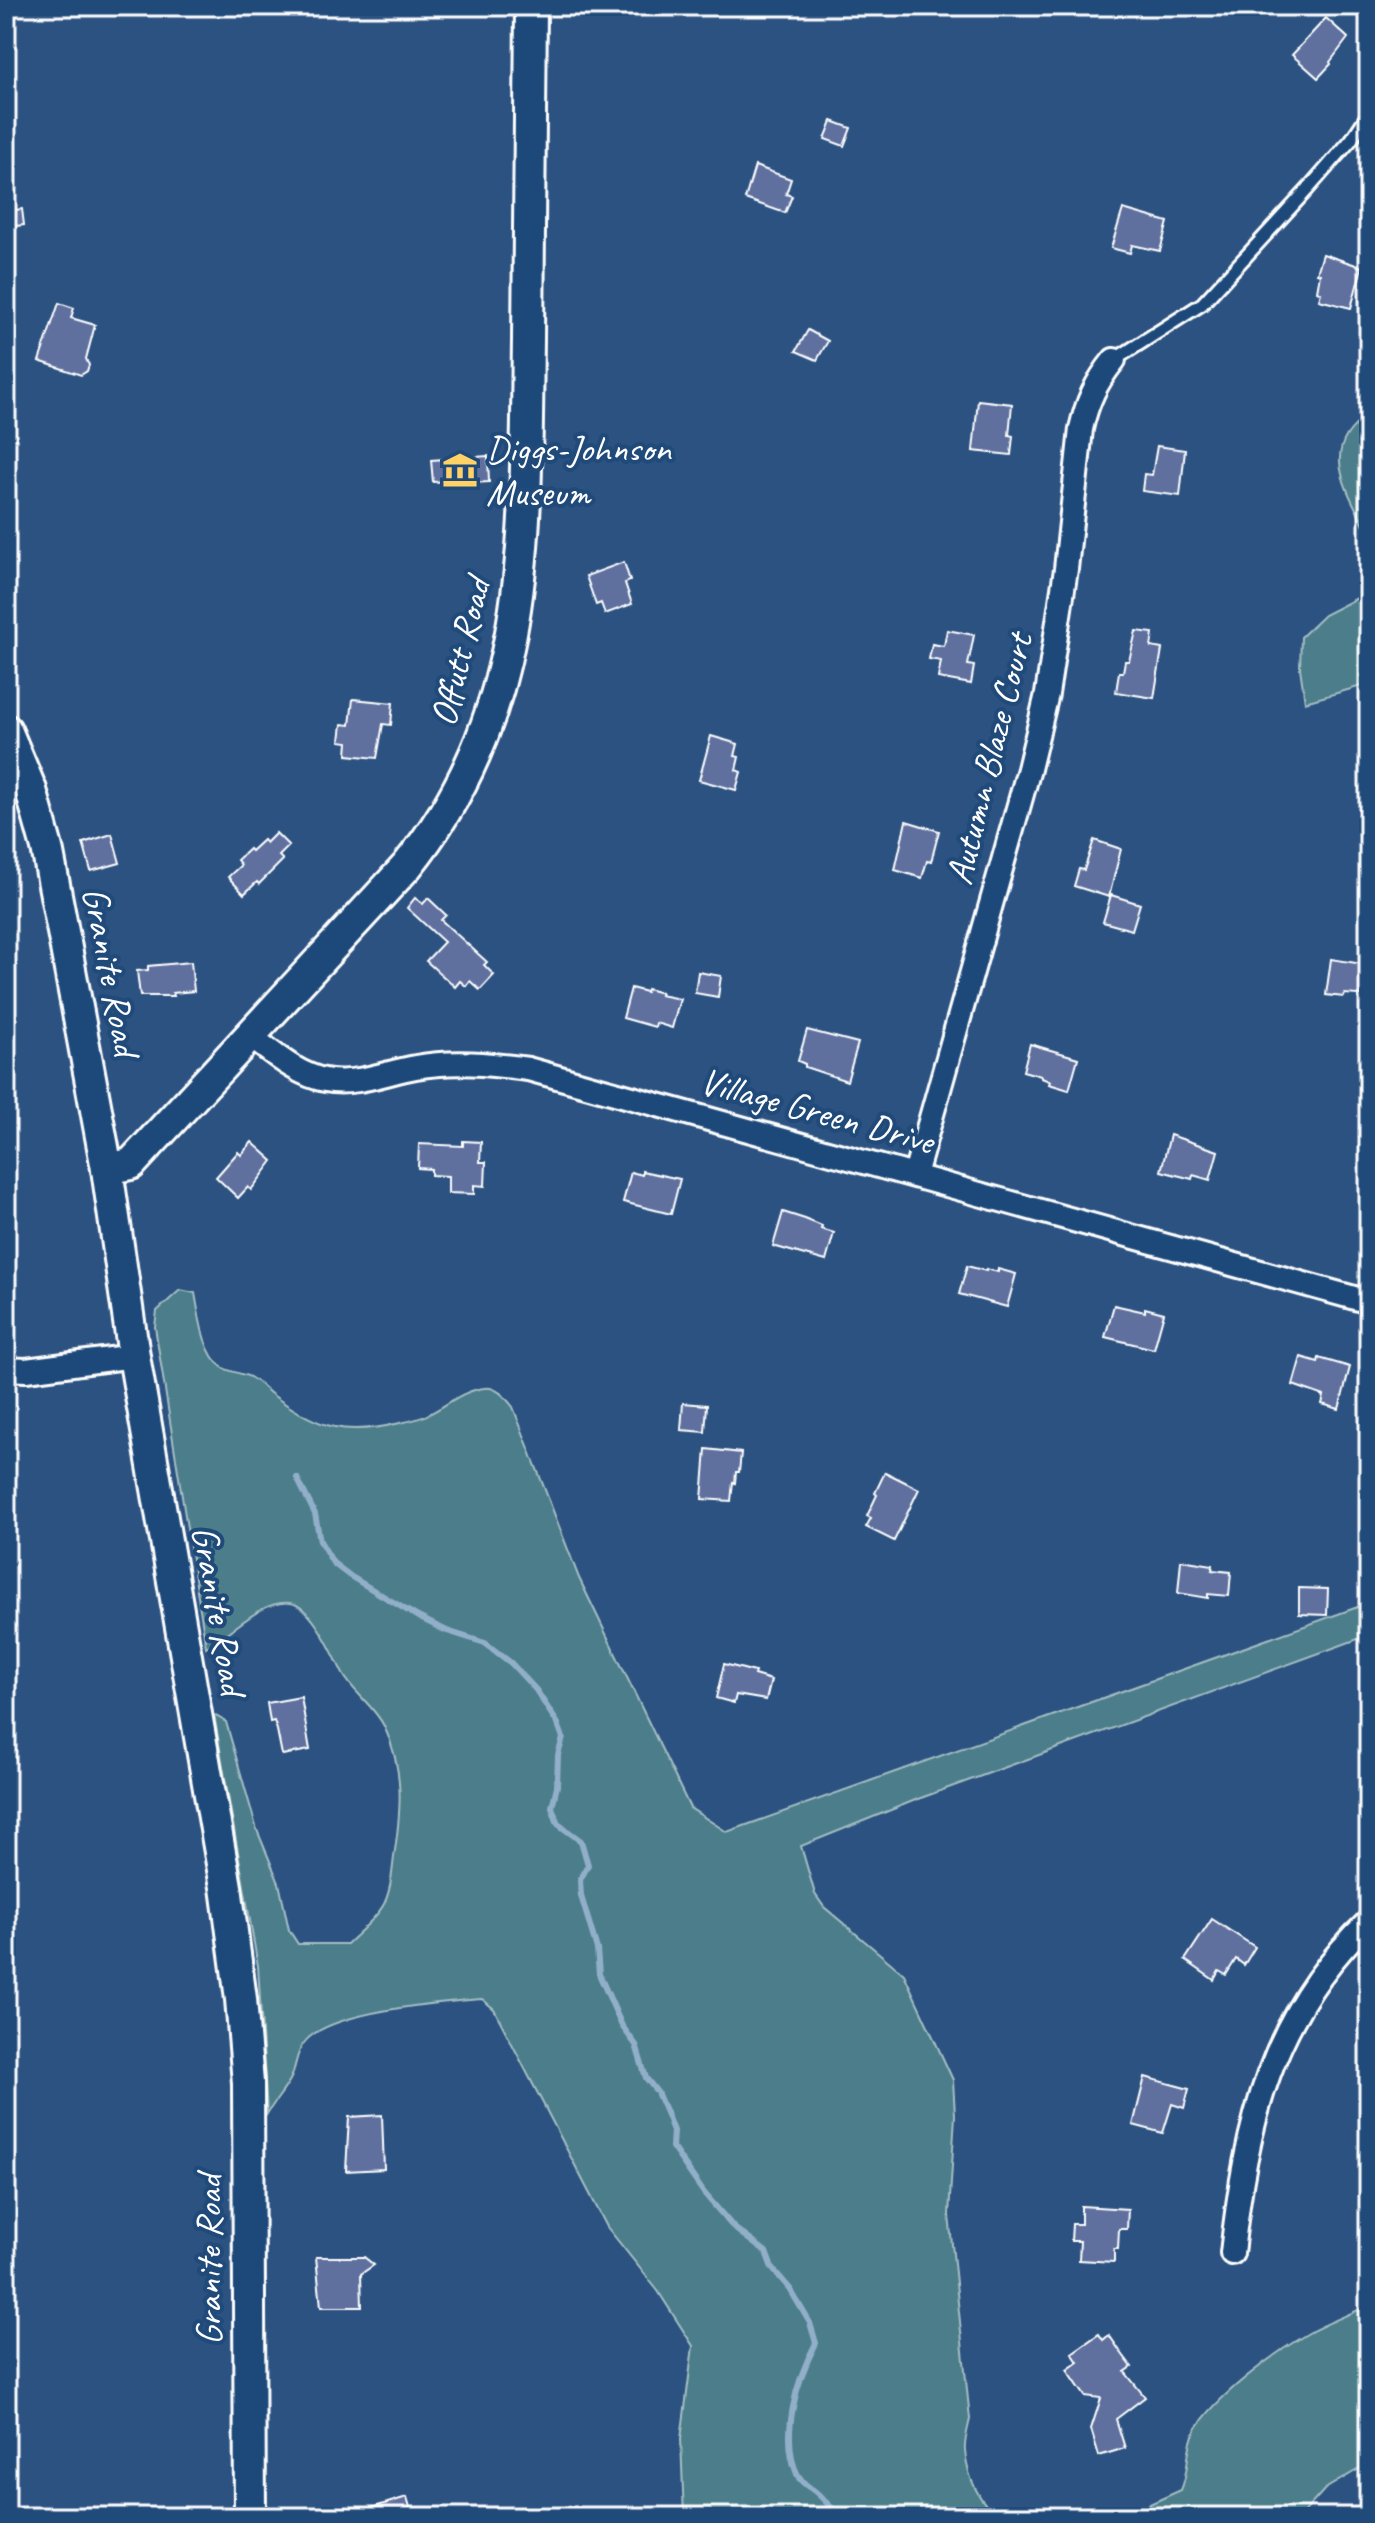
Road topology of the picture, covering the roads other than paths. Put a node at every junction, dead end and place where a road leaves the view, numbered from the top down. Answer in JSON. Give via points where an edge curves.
{"nodes":[{"id":1,"x":531,"y":6,"type":"edge"},
{"id":2,"x":1369,"y":113,"type":"edge"},
{"id":3,"x":1114,"y":360,"type":"joint"},
{"id":4,"x":6,"y":730,"type":"edge"},
{"id":5,"x":250,"y":1036,"type":"junction"},
{"id":6,"x":107,"y":1169,"type":"junction"},
{"id":7,"x":915,"y":1175,"type":"junction"},
{"id":8,"x":1369,"y":1302,"type":"edge"},
{"id":9,"x":134,"y":1356,"type":"junction"},
{"id":10,"x":6,"y":1369,"type":"edge"},
{"id":11,"x":1369,"y":1921,"type":"edge"},
{"id":12,"x":1232,"y":2253,"type":"dead end"},
{"id":13,"x":250,"y":2517,"type":"edge"}],
"edges":[{"from":1,"to":5,"type":"street","name":"Offutt Road","via":[[524,522],[518,602],[504,671],[468,769],[423,846]]},
{"from":2,"to":3,"type":"lane","via":[[1334,160],[1202,304]]},
{"from":3,"to":7,"type":"street","name":"Autumn Blaze Court","via":[[1087,404],[1047,694]]},
{"from":4,"to":6,"type":"street","name":"Granite Road","via":[[47,848]]},
{"from":5,"to":6,"type":"street","name":"Offutt Road","via":[[131,1164]]},
{"from":5,"to":7,"type":"street","name":"Village Green Drive","via":[[293,1067],[323,1080],[359,1080],[455,1062],[528,1069]]},
{"from":6,"to":9,"type":"street","name":"Granite Road"},
{"from":7,"to":8,"type":"street","name":"Village Green Drive"},
{"from":9,"to":10,"type":"street"},
{"from":9,"to":13,"type":"street","name":"Granite Road","via":[[241,1999],[248,2083]]},
{"from":11,"to":12,"type":"street","via":[[1321,1976],[1279,2046],[1246,2146]]}]}
